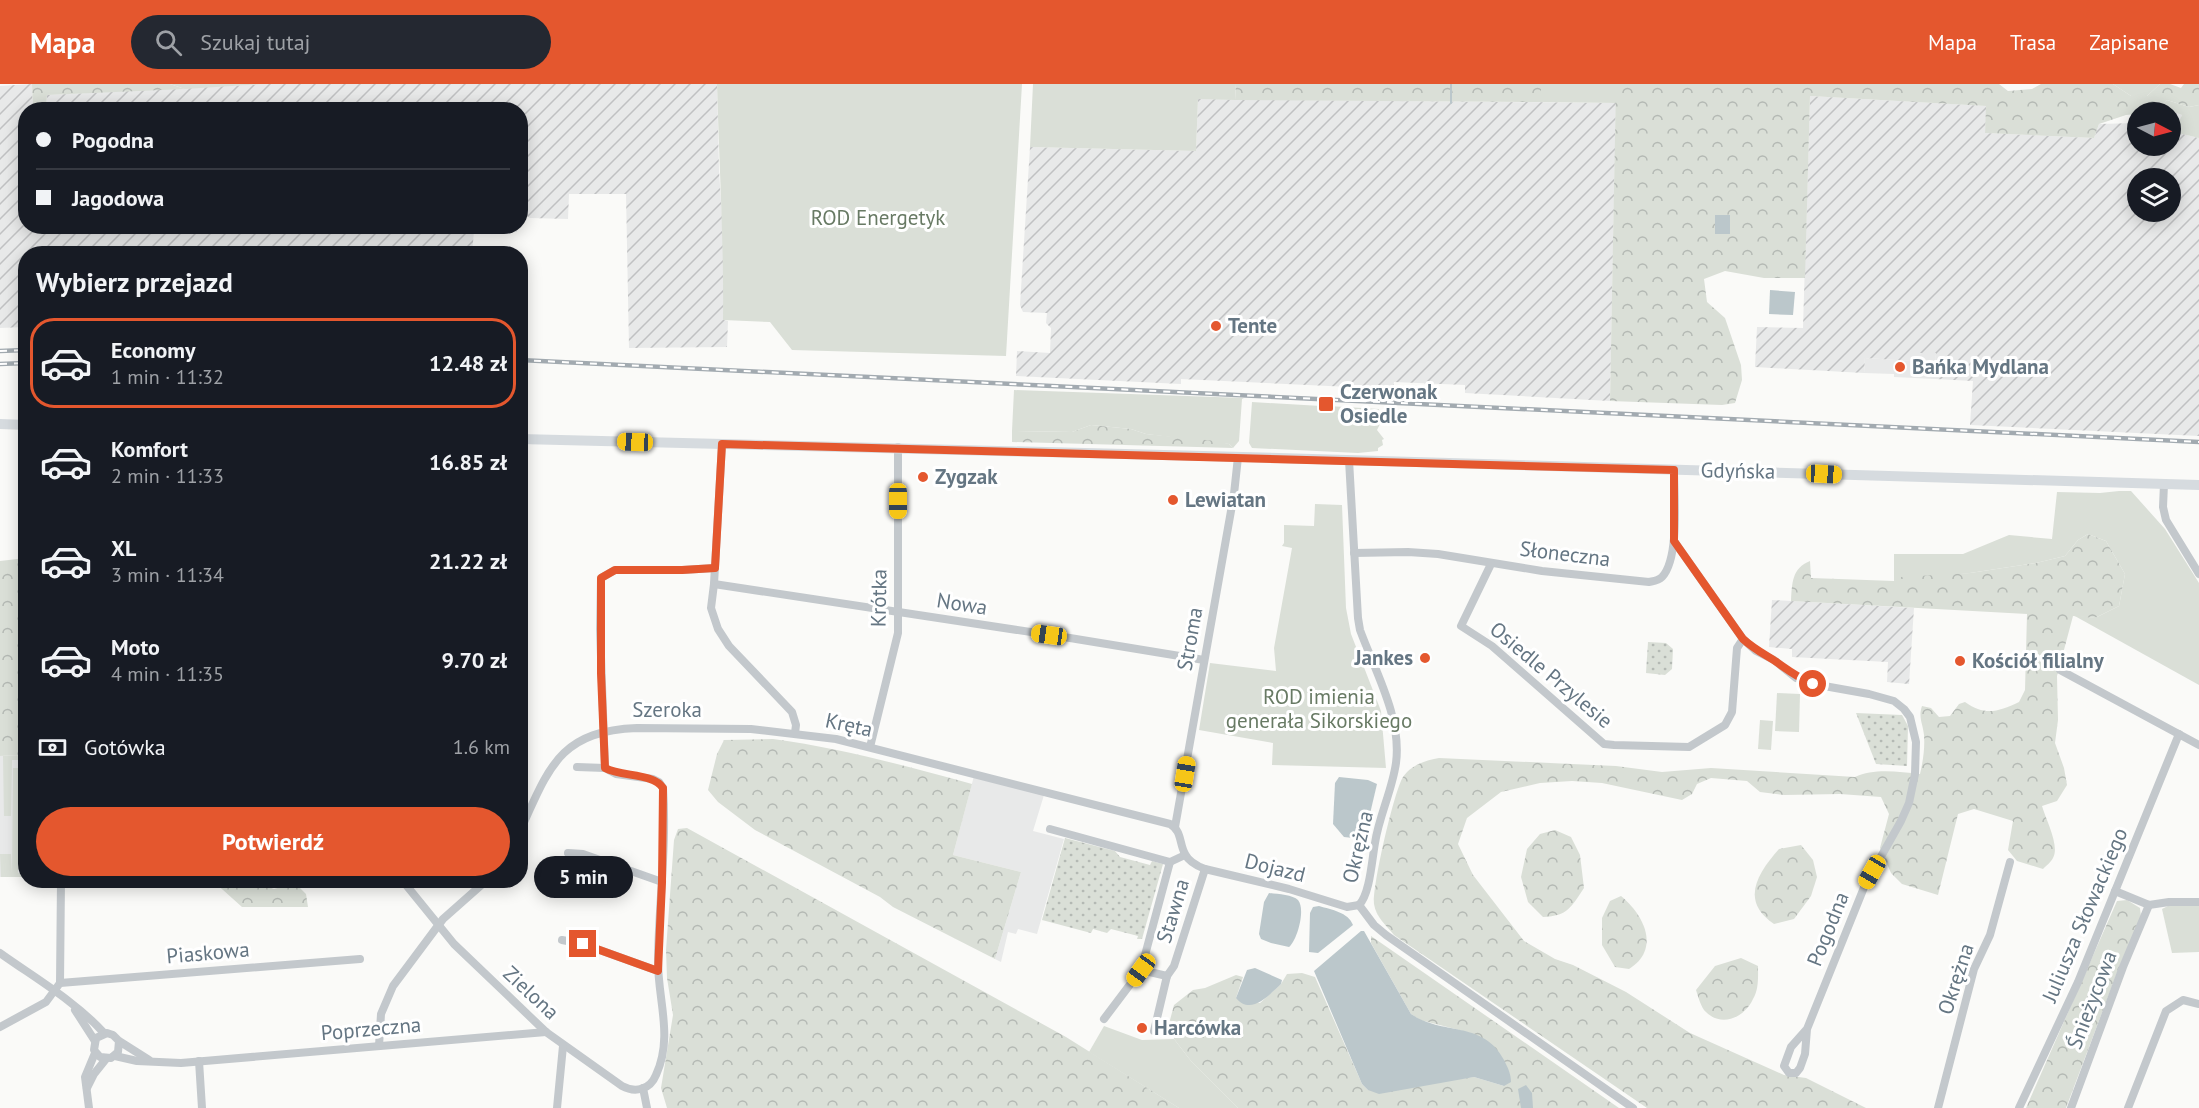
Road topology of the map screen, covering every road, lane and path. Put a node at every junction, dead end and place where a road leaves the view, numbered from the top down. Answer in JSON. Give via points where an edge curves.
{"nodes":[{"id":1,"x":0,"y":424,"type":"edge"},
{"id":2,"x":18,"y":425,"type":"edge"},
{"id":3,"x":528,"y":439,"type":"edge"},
{"id":4,"x":722,"y":444,"type":"junction"},
{"id":5,"x":898,"y":447,"type":"junction"},
{"id":6,"x":1238,"y":457,"type":"junction"},
{"id":7,"x":1349,"y":460,"type":"junction"},
{"id":8,"x":1674,"y":470,"type":"junction"},
{"id":9,"x":2164,"y":484,"type":"junction"},
{"id":10,"x":2199,"y":485,"type":"edge"},
{"id":11,"x":1674,"y":541,"type":"junction"},
{"id":12,"x":1354,"y":553,"type":"junction"},
{"id":13,"x":1491,"y":564,"type":"junction"},
{"id":14,"x":715,"y":568,"type":"junction"},
{"id":15,"x":2199,"y":574,"type":"edge"},
{"id":16,"x":714,"y":584,"type":"junction"},
{"id":17,"x":898,"y":613,"type":"junction"},
{"id":18,"x":1743,"y":639,"type":"junction"},
{"id":19,"x":1204,"y":660,"type":"junction"},
{"id":20,"x":2060,"y":670,"type":"dead end"},
{"id":21,"x":603,"y":731,"type":"junction"},
{"id":22,"x":795,"y":733,"type":"junction"},
{"id":23,"x":2179,"y":734,"type":"junction"},
{"id":24,"x":2199,"y":745,"type":"edge"},
{"id":25,"x":870,"y":747,"type":"junction"},
{"id":26,"x":578,"y":767,"type":"dead end"},
{"id":27,"x":605,"y":768,"type":"junction"},
{"id":28,"x":528,"y":814,"type":"edge"},
{"id":29,"x":1175,"y":827,"type":"junction"},
{"id":30,"x":1050,"y":829,"type":"dead end"},
{"id":31,"x":568,"y":853,"type":"dead end"},
{"id":32,"x":1185,"y":855,"type":"junction"},
{"id":33,"x":1170,"y":862,"type":"junction"},
{"id":34,"x":2010,"y":862,"type":"dead end"},
{"id":35,"x":1205,"y":869,"type":"junction"},
{"id":36,"x":662,"y":882,"type":"junction"},
{"id":37,"x":61,"y":888,"type":"edge"},
{"id":38,"x":408,"y":888,"type":"edge"},
{"id":39,"x":478,"y":888,"type":"edge"},
{"id":40,"x":2115,"y":891,"type":"junction"},
{"id":41,"x":2199,"y":902,"type":"edge"},
{"id":42,"x":1359,"y":905,"type":"junction"},
{"id":43,"x":2149,"y":905,"type":"junction"},
{"id":44,"x":437,"y":925,"type":"junction"},
{"id":45,"x":562,"y":940,"type":"dead end"},
{"id":46,"x":0,"y":952,"type":"edge"},
{"id":47,"x":360,"y":959,"type":"dead end"},
{"id":48,"x":1141,"y":970,"type":"junction"},
{"id":49,"x":658,"y":971,"type":"junction"},
{"id":50,"x":1167,"y":976,"type":"junction"},
{"id":51,"x":57,"y":987,"type":"junction"},
{"id":52,"x":2199,"y":1004,"type":"edge"},
{"id":53,"x":73,"y":1006,"type":"junction"},
{"id":54,"x":1104,"y":1019,"type":"dead end"},
{"id":55,"x":0,"y":1026,"type":"edge"},
{"id":56,"x":1807,"y":1029,"type":"junction"},
{"id":57,"x":1154,"y":1030,"type":"dead end"},
{"id":58,"x":546,"y":1032,"type":"junction"},
{"id":59,"x":104,"y":1033,"type":"junction"},
{"id":60,"x":95,"y":1041,"type":"junction"},
{"id":61,"x":119,"y":1041,"type":"junction"},
{"id":62,"x":379,"y":1046,"type":"junction"},
{"id":63,"x":563,"y":1046,"type":"junction"},
{"id":64,"x":96,"y":1053,"type":"junction"},
{"id":65,"x":110,"y":1058,"type":"junction"},
{"id":66,"x":149,"y":1060,"type":"junction"},
{"id":67,"x":199,"y":1061,"type":"junction"},
{"id":68,"x":87,"y":1088,"type":"junction"},
{"id":69,"x":643,"y":1088,"type":"junction"},
{"id":70,"x":89,"y":1108,"type":"edge"},
{"id":71,"x":202,"y":1108,"type":"edge"},
{"id":72,"x":557,"y":1108,"type":"edge"},
{"id":73,"x":647,"y":1108,"type":"edge"},
{"id":74,"x":1634,"y":1108,"type":"edge"},
{"id":75,"x":1938,"y":1108,"type":"edge"},
{"id":76,"x":2019,"y":1108,"type":"edge"},
{"id":77,"x":2071,"y":1108,"type":"edge"},
{"id":78,"x":2128,"y":1108,"type":"edge"}],
"edges":[{"from":1,"to":2,"type":"main road"},
{"from":3,"to":4,"type":"main road","name":"Gdyńska"},
{"from":4,"to":5,"type":"main road","name":"Gdyńska"},
{"from":4,"to":14,"type":"street","name":"Kręta"},
{"from":5,"to":6,"type":"main road","name":"Gdyńska"},
{"from":5,"to":17,"type":"street","name":"Krótka"},
{"from":6,"to":7,"type":"main road","name":"Gdyńska"},
{"from":6,"to":19,"type":"street","name":"Stroma"},
{"from":7,"to":8,"type":"main road","name":"Gdyńska"},
{"from":7,"to":12,"type":"street","name":"Okrężna"},
{"from":8,"to":9,"type":"main road","name":"Gdyńska"},
{"from":8,"to":11,"type":"street","name":"Słoneczna"},
{"from":9,"to":10,"type":"main road","name":"Gdyńska"},
{"from":9,"to":15,"type":"street","via":[[2166,520]]},
{"from":11,"to":13,"type":"street","name":"Słoneczna","via":[[1663,576],[1657,581]]},
{"from":11,"to":18,"type":"street"},
{"from":12,"to":13,"type":"street","name":"Słoneczna","via":[[1438,554]]},
{"from":12,"to":42,"type":"street","name":"Okrężna","via":[[1360,630],[1388,705],[1397,748],[1365,896]]},
{"from":13,"to":18,"type":"street","name":"Osiedle Przylesie","via":[[1461,626],[1492,646],[1604,744],[1689,747],[1725,724],[1732,712],[1737,648]]},
{"from":14,"to":16,"type":"street","name":"Kręta"},
{"from":14,"to":21,"type":"street","via":[[615,570],[601,578]]},
{"from":16,"to":17,"type":"street","name":"Nowa"},
{"from":16,"to":22,"type":"street","name":"Kręta","via":[[711,608],[718,629],[729,646],[792,712]]},
{"from":17,"to":19,"type":"street","name":"Nowa"},
{"from":17,"to":25,"type":"street","name":"Krótka","via":[[898,633]]},
{"from":18,"to":56,"type":"street","name":"Pogodna","via":[[1796,678],[1894,701],[1904,709],[1914,727],[1916,764],[1910,803],[1865,885]]},
{"from":19,"to":29,"type":"street","name":"Stroma"},
{"from":20,"to":23,"type":"street"},
{"from":21,"to":22,"type":"street","name":"Szeroka","via":[[705,728]]},
{"from":21,"to":27,"type":"street"},
{"from":21,"to":28,"type":"street","name":"Szeroka","via":[[580,740],[553,764]]},
{"from":22,"to":25,"type":"street","name":"Kręta"},
{"from":23,"to":24,"type":"street"},
{"from":23,"to":40,"type":"street","name":"Juliusza Słowackiego"},
{"from":25,"to":29,"type":"street","name":"Kręta"},
{"from":26,"to":27,"type":"street"},
{"from":27,"to":36,"type":"street","via":[[616,774],[653,779],[663,788]]},
{"from":29,"to":32,"type":"street"},
{"from":30,"to":33,"type":"street"},
{"from":31,"to":36,"type":"street","via":[[583,854]]},
{"from":32,"to":33,"type":"street"},
{"from":32,"to":35,"type":"street","name":"Dojazd"},
{"from":33,"to":48,"type":"street"},
{"from":34,"to":75,"type":"street","name":"Okrężna","via":[[1990,935],[1974,969]]},
{"from":35,"to":42,"type":"street","name":"Dojazd","via":[[1347,907]]},
{"from":35,"to":50,"type":"street","name":"Stawna","via":[[1174,966]]},
{"from":36,"to":49,"type":"street"},
{"from":37,"to":51,"type":"street"},
{"from":38,"to":44,"type":"street","name":"Zielona"},
{"from":39,"to":44,"type":"street"},
{"from":40,"to":43,"type":"street"},
{"from":40,"to":76,"type":"street","name":"Juliusza Słowackiego"},
{"from":41,"to":43,"type":"street"},
{"from":42,"to":74,"type":"street","name":"Okrężna","via":[[1386,935]]},
{"from":43,"to":77,"type":"street","name":"Śnieżycowa"},
{"from":44,"to":58,"type":"street","name":"Zielona"},
{"from":44,"to":62,"type":"street","via":[[388,994],[381,1014]]},
{"from":45,"to":49,"type":"street"},
{"from":46,"to":51,"type":"street"},
{"from":47,"to":51,"type":"street","name":"Piaskowa"},
{"from":48,"to":50,"type":"street"},
{"from":48,"to":54,"type":"street"},
{"from":49,"to":69,"type":"street","via":[[665,1023],[663,1050],[656,1077]]},
{"from":50,"to":57,"type":"street","name":"Stawna"},
{"from":51,"to":53,"type":"street"},
{"from":51,"to":55,"type":"street","via":[[35,1010]]},
{"from":52,"to":78,"type":"street","via":[[2183,1000],[2166,1011]]},
{"from":53,"to":59,"type":"street"},
{"from":53,"to":60,"type":"street"},
{"from":56,"to":56,"type":"street","name":"Pogodna","via":[[1803,1063],[1790,1073],[1784,1066],[1787,1054]]},
{"from":58,"to":62,"type":"street","name":"Poprzeczna"},
{"from":58,"to":63,"type":"street","name":"Zielona"},
{"from":59,"to":60,"type":"street"},
{"from":59,"to":61,"type":"street"},
{"from":60,"to":64,"type":"street"},
{"from":61,"to":65,"type":"street","via":[[119,1049]]},
{"from":61,"to":66,"type":"street"},
{"from":62,"to":67,"type":"street","name":"Poprzeczna"},
{"from":63,"to":69,"type":"street","name":"Zielona","via":[[622,1086],[631,1090]]},
{"from":63,"to":72,"type":"street"},
{"from":64,"to":65,"type":"street"},
{"from":64,"to":68,"type":"street","via":[[85,1077]]},
{"from":65,"to":66,"type":"street","name":"Poprzeczna"},
{"from":65,"to":68,"type":"street"},
{"from":66,"to":67,"type":"street","name":"Poprzeczna"},
{"from":67,"to":71,"type":"street"},
{"from":68,"to":70,"type":"street"},
{"from":69,"to":73,"type":"street"}]}
